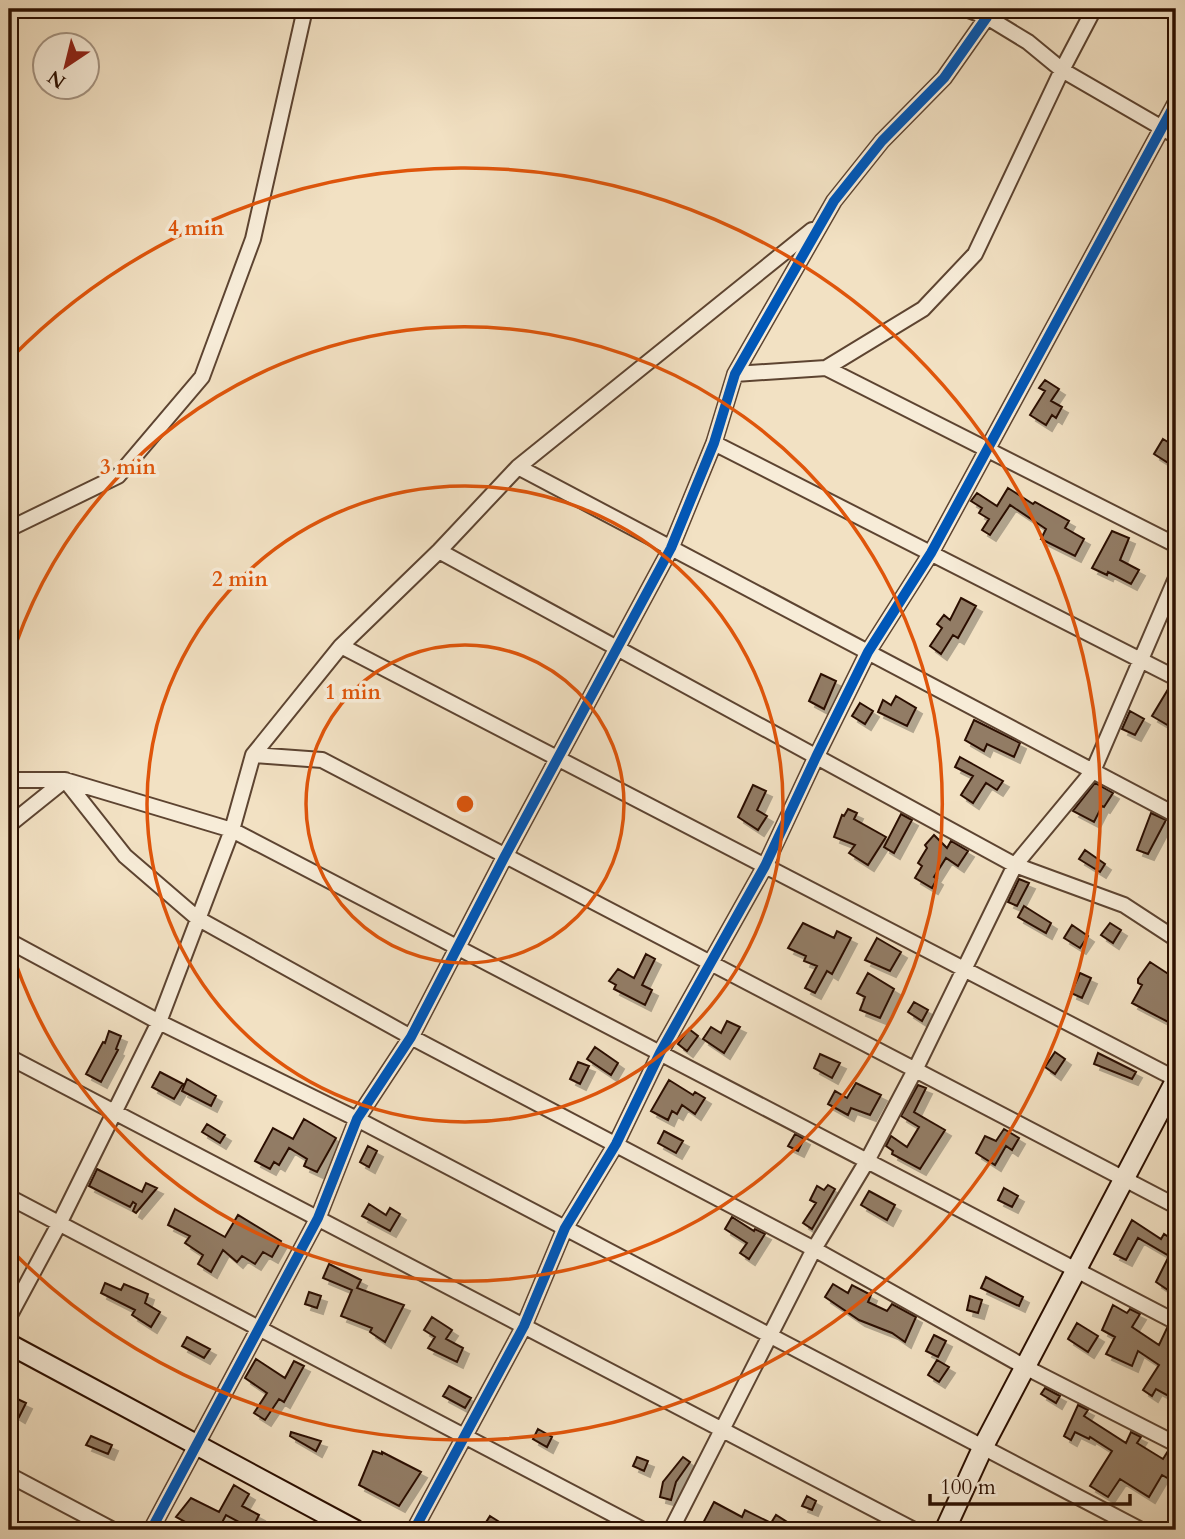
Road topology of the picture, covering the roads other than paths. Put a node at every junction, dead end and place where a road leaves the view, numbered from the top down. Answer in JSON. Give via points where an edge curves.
{"nodes":[{"id":1,"x":305,"y":9,"type":"edge"},
{"id":2,"x":966,"y":9,"type":"edge"},
{"id":3,"x":1094,"y":9,"type":"edge"},
{"id":4,"x":987,"y":13,"type":"edge"},
{"id":5,"x":1062,"y":70,"type":"junction"},
{"id":6,"x":1176,"y":102,"type":"edge"},
{"id":7,"x":1170,"y":133,"type":"edge"},
{"id":8,"x":821,"y":223,"type":"junction"},
{"id":9,"x":826,"y":368,"type":"junction"},
{"id":10,"x":735,"y":374,"type":"junction"},
{"id":11,"x":714,"y":443,"type":"junction"},
{"id":12,"x":987,"y":451,"type":"junction"},
{"id":13,"x":518,"y":467,"type":"junction"},
{"id":14,"x":9,"y":529,"type":"edge"},
{"id":15,"x":1176,"y":545,"type":"edge"},
{"id":16,"x":671,"y":548,"type":"junction"},
{"id":17,"x":439,"y":551,"type":"junction"},
{"id":18,"x":931,"y":553,"type":"junction"},
{"id":19,"x":1176,"y":578,"type":"edge"},
{"id":20,"x":341,"y":646,"type":"junction"},
{"id":21,"x":617,"y":649,"type":"junction"},
{"id":22,"x":868,"y":652,"type":"junction"},
{"id":23,"x":1140,"y":660,"type":"junction"},
{"id":24,"x":1176,"y":678,"type":"edge"},
{"id":25,"x":253,"y":755,"type":"junction"},
{"id":26,"x":816,"y":757,"type":"junction"},
{"id":27,"x":558,"y":758,"type":"junction"},
{"id":28,"x":1093,"y":771,"type":"junction"},
{"id":29,"x":9,"y":780,"type":"edge"},
{"id":30,"x":65,"y":780,"type":"junction"},
{"id":31,"x":1176,"y":815,"type":"edge"},
{"id":32,"x":9,"y":825,"type":"edge"},
{"id":33,"x":232,"y":830,"type":"junction"},
{"id":34,"x":505,"y":856,"type":"junction"},
{"id":35,"x":1015,"y":865,"type":"junction"},
{"id":36,"x":765,"y":866,"type":"junction"},
{"id":37,"x":197,"y":918,"type":"junction"},
{"id":38,"x":1176,"y":939,"type":"edge"},
{"id":39,"x":9,"y":941,"type":"edge"},
{"id":40,"x":459,"y":948,"type":"junction"},
{"id":41,"x":710,"y":963,"type":"junction"},
{"id":42,"x":965,"y":970,"type":"junction"},
{"id":43,"x":159,"y":1022,"type":"junction"},
{"id":44,"x":411,"y":1037,"type":"junction"},
{"id":45,"x":660,"y":1053,"type":"junction"},
{"id":46,"x":9,"y":1057,"type":"edge"},
{"id":47,"x":915,"y":1070,"type":"junction"},
{"id":48,"x":1176,"y":1080,"type":"edge"},
{"id":49,"x":115,"y":1112,"type":"junction"},
{"id":50,"x":358,"y":1119,"type":"junction"},
{"id":51,"x":616,"y":1144,"type":"junction"},
{"id":52,"x":867,"y":1161,"type":"junction"},
{"id":53,"x":1124,"y":1179,"type":"junction"},
{"id":54,"x":9,"y":1197,"type":"edge"},
{"id":55,"x":1176,"y":1206,"type":"edge"},
{"id":56,"x":318,"y":1218,"type":"junction"},
{"id":57,"x":59,"y":1224,"type":"junction"},
{"id":58,"x":565,"y":1228,"type":"junction"},
{"id":59,"x":814,"y":1249,"type":"junction"},
{"id":60,"x":1078,"y":1270,"type":"junction"},
{"id":61,"x":9,"y":1317,"type":"edge"},
{"id":62,"x":1176,"y":1322,"type":"edge"},
{"id":63,"x":524,"y":1326,"type":"junction"},
{"id":64,"x":258,"y":1328,"type":"junction"},
{"id":65,"x":771,"y":1336,"type":"junction"},
{"id":66,"x":9,"y":1344,"type":"edge"},
{"id":67,"x":1025,"y":1367,"type":"junction"},
{"id":68,"x":724,"y":1430,"type":"junction"},
{"id":69,"x":464,"y":1436,"type":"junction"},
{"id":70,"x":1176,"y":1444,"type":"edge"},
{"id":71,"x":197,"y":1445,"type":"junction"},
{"id":72,"x":983,"y":1447,"type":"junction"},
{"id":73,"x":9,"y":1475,"type":"edge"},
{"id":74,"x":113,"y":1530,"type":"edge"},
{"id":75,"x":151,"y":1530,"type":"edge"},
{"id":76,"x":355,"y":1530,"type":"edge"},
{"id":77,"x":414,"y":1530,"type":"edge"},
{"id":78,"x":643,"y":1530,"type":"edge"},
{"id":79,"x":671,"y":1530,"type":"edge"},
{"id":80,"x":914,"y":1530,"type":"edge"},
{"id":81,"x":945,"y":1530,"type":"edge"},
{"id":82,"x":1141,"y":1530,"type":"edge"}],
"edges":[{"from":1,"to":14,"type":"street","via":[[253,239],[202,377],[118,476]]},
{"from":2,"to":4,"type":"street"},
{"from":3,"to":5,"type":"street"},
{"from":4,"to":5,"type":"street"},
{"from":4,"to":8,"type":"street","via":[[944,78],[882,141]]},
{"from":5,"to":7,"type":"street"},
{"from":5,"to":9,"type":"street","via":[[975,254],[923,309]]},
{"from":6,"to":7,"type":"street"},
{"from":7,"to":12,"type":"street"},
{"from":8,"to":10,"type":"street"},
{"from":8,"to":13,"type":"street"},
{"from":9,"to":10,"type":"street"},
{"from":9,"to":12,"type":"street"},
{"from":10,"to":11,"type":"street"},
{"from":11,"to":16,"type":"street"},
{"from":11,"to":18,"type":"street"},
{"from":12,"to":15,"type":"street"},
{"from":12,"to":18,"type":"street"},
{"from":13,"to":16,"type":"street"},
{"from":13,"to":17,"type":"street"},
{"from":16,"to":21,"type":"street"},
{"from":16,"to":22,"type":"street"},
{"from":17,"to":20,"type":"street"},
{"from":17,"to":21,"type":"street"},
{"from":18,"to":22,"type":"street"},
{"from":18,"to":23,"type":"street"},
{"from":19,"to":23,"type":"street"},
{"from":20,"to":25,"type":"street"},
{"from":20,"to":27,"type":"street"},
{"from":21,"to":26,"type":"street"},
{"from":21,"to":27,"type":"street"},
{"from":22,"to":26,"type":"street"},
{"from":22,"to":28,"type":"street"},
{"from":23,"to":24,"type":"street"},
{"from":23,"to":28,"type":"street"},
{"from":25,"to":33,"type":"street"},
{"from":25,"to":34,"type":"street","via":[[322,760]]},
{"from":26,"to":35,"type":"street"},
{"from":26,"to":36,"type":"street"},
{"from":27,"to":34,"type":"street"},
{"from":27,"to":36,"type":"street"},
{"from":28,"to":31,"type":"street"},
{"from":28,"to":35,"type":"street"},
{"from":29,"to":30,"type":"street"},
{"from":30,"to":32,"type":"street"},
{"from":30,"to":33,"type":"street"},
{"from":30,"to":37,"type":"street","via":[[125,856]]},
{"from":33,"to":37,"type":"street"},
{"from":33,"to":40,"type":"street"},
{"from":34,"to":40,"type":"street"},
{"from":34,"to":41,"type":"street"},
{"from":35,"to":38,"type":"street","via":[[1124,905]]},
{"from":35,"to":42,"type":"street"},
{"from":36,"to":41,"type":"street"},
{"from":36,"to":42,"type":"street"},
{"from":37,"to":43,"type":"street"},
{"from":37,"to":44,"type":"street"},
{"from":39,"to":43,"type":"street"},
{"from":40,"to":44,"type":"street"},
{"from":40,"to":45,"type":"street"},
{"from":41,"to":45,"type":"street"},
{"from":41,"to":47,"type":"street"},
{"from":42,"to":47,"type":"street"},
{"from":42,"to":48,"type":"street"},
{"from":43,"to":49,"type":"street"},
{"from":43,"to":50,"type":"street"},
{"from":44,"to":50,"type":"street"},
{"from":44,"to":51,"type":"street"},
{"from":45,"to":51,"type":"street"},
{"from":45,"to":52,"type":"street"},
{"from":46,"to":49,"type":"street"},
{"from":47,"to":52,"type":"street"},
{"from":47,"to":53,"type":"street"},
{"from":48,"to":53,"type":"street"},
{"from":49,"to":56,"type":"street"},
{"from":49,"to":57,"type":"street"},
{"from":50,"to":56,"type":"street"},
{"from":50,"to":58,"type":"street"},
{"from":51,"to":58,"type":"street"},
{"from":51,"to":59,"type":"street"},
{"from":52,"to":59,"type":"street"},
{"from":52,"to":60,"type":"street"},
{"from":53,"to":55,"type":"street"},
{"from":53,"to":60,"type":"street"},
{"from":54,"to":57,"type":"street"},
{"from":56,"to":63,"type":"street"},
{"from":56,"to":64,"type":"street"},
{"from":57,"to":61,"type":"street"},
{"from":57,"to":64,"type":"street"},
{"from":58,"to":63,"type":"street"},
{"from":58,"to":65,"type":"street"},
{"from":59,"to":65,"type":"street"},
{"from":59,"to":67,"type":"street"},
{"from":60,"to":62,"type":"street"},
{"from":60,"to":67,"type":"street"},
{"from":63,"to":68,"type":"street"},
{"from":63,"to":69,"type":"street"},
{"from":64,"to":69,"type":"street"},
{"from":64,"to":71,"type":"street"},
{"from":65,"to":68,"type":"street"},
{"from":65,"to":72,"type":"street"},
{"from":66,"to":71,"type":"street"},
{"from":67,"to":70,"type":"street"},
{"from":67,"to":72,"type":"street"},
{"from":68,"to":79,"type":"street"},
{"from":68,"to":80,"type":"street"},
{"from":69,"to":77,"type":"street"},
{"from":69,"to":78,"type":"street"},
{"from":71,"to":75,"type":"street"},
{"from":71,"to":76,"type":"street"},
{"from":72,"to":81,"type":"street"},
{"from":72,"to":82,"type":"street"},
{"from":73,"to":74,"type":"street"}]}
